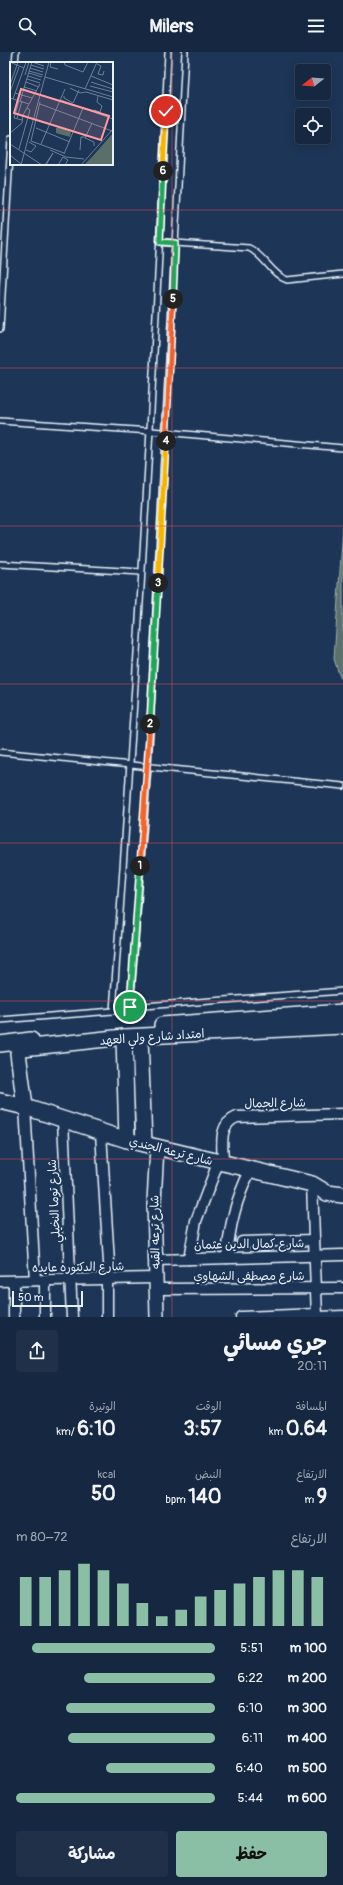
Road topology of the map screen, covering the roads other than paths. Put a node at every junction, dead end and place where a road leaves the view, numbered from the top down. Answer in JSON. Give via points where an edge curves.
{"nodes":[{"id":1,"x":16,"y":52,"type":"edge"},
{"id":2,"x":168,"y":52,"type":"edge"},
{"id":3,"x":185,"y":52,"type":"edge"},
{"id":4,"x":15,"y":62,"type":"edge"},
{"id":5,"x":10,"y":156,"type":"edge"},
{"id":6,"x":160,"y":242,"type":"junction"},
{"id":7,"x":175,"y":243,"type":"junction"},
{"id":8,"x":343,"y":274,"type":"edge"},
{"id":9,"x":0,"y":329,"type":"edge"},
{"id":10,"x":0,"y":421,"type":"edge"},
{"id":11,"x":151,"y":431,"type":"junction"},
{"id":12,"x":166,"y":432,"type":"junction"},
{"id":13,"x":343,"y":448,"type":"edge"},
{"id":14,"x":0,"y":564,"type":"edge"},
{"id":15,"x":142,"y":572,"type":"junction"},
{"id":16,"x":0,"y":752,"type":"edge"},
{"id":17,"x":130,"y":764,"type":"junction"},
{"id":18,"x":148,"y":766,"type":"junction"},
{"id":19,"x":343,"y":786,"type":"edge"},
{"id":20,"x":343,"y":991,"type":"edge"},
{"id":21,"x":130,"y":1007,"type":"junction"},
{"id":22,"x":113,"y":1011,"type":"junction"},
{"id":23,"x":343,"y":1012,"type":"edge"},
{"id":24,"x":0,"y":1020,"type":"edge"},
{"id":25,"x":343,"y":1026,"type":"edge"},
{"id":26,"x":124,"y":1033,"type":"junction"},
{"id":27,"x":140,"y":1037,"type":"junction"},
{"id":28,"x":0,"y":1044,"type":"edge"},
{"id":29,"x":17,"y":1046,"type":"junction"},
{"id":30,"x":0,"y":1101,"type":"edge"},
{"id":31,"x":25,"y":1107,"type":"junction"},
{"id":32,"x":343,"y":1114,"type":"edge"},
{"id":33,"x":63,"y":1120,"type":"junction"},
{"id":34,"x":101,"y":1132,"type":"junction"},
{"id":35,"x":127,"y":1140,"type":"junction"},
{"id":36,"x":151,"y":1146,"type":"junction"},
{"id":37,"x":221,"y":1163,"type":"junction"},
{"id":38,"x":250,"y":1170,"type":"junction"},
{"id":39,"x":312,"y":1184,"type":"junction"},
{"id":40,"x":343,"y":1195,"type":"edge"},
{"id":41,"x":314,"y":1240,"type":"junction"},
{"id":42,"x":242,"y":1242,"type":"dead end"},
{"id":43,"x":343,"y":1255,"type":"edge"},
{"id":44,"x":315,"y":1256,"type":"junction"},
{"id":45,"x":227,"y":1258,"type":"junction"},
{"id":46,"x":189,"y":1259,"type":"junction"},
{"id":47,"x":155,"y":1260,"type":"junction"},
{"id":48,"x":109,"y":1279,"type":"junction"},
{"id":49,"x":14,"y":1280,"type":"junction"},
{"id":50,"x":40,"y":1280,"type":"junction"},
{"id":51,"x":71,"y":1280,"type":"junction"},
{"id":52,"x":0,"y":1281,"type":"edge"},
{"id":53,"x":156,"y":1283,"type":"junction"},
{"id":54,"x":316,"y":1288,"type":"junction"},
{"id":55,"x":343,"y":1288,"type":"edge"},
{"id":56,"x":318,"y":1316,"type":"edge"},
{"id":57,"x":343,"y":1316,"type":"edge"},
{"id":58,"x":14,"y":1317,"type":"edge"},
{"id":59,"x":45,"y":1317,"type":"edge"},
{"id":60,"x":72,"y":1317,"type":"edge"},
{"id":61,"x":107,"y":1317,"type":"edge"},
{"id":62,"x":157,"y":1317,"type":"edge"},
{"id":63,"x":241,"y":1317,"type":"edge"}],
"edges":[{"from":1,"to":4,"type":"lane"},
{"from":2,"to":6,"type":"lane"},
{"from":3,"to":7,"type":"lane"},
{"from":5,"to":9,"type":"lane"},
{"from":6,"to":7,"type":"lane"},
{"from":6,"to":11,"type":"lane"},
{"from":7,"to":8,"type":"lane","via":[[250,248],[287,280]]},
{"from":7,"to":12,"type":"lane"},
{"from":10,"to":11,"type":"lane"},
{"from":11,"to":12,"type":"lane"},
{"from":11,"to":15,"type":"lane"},
{"from":12,"to":13,"type":"lane"},
{"from":12,"to":18,"type":"lane"},
{"from":14,"to":15,"type":"lane"},
{"from":15,"to":17,"type":"lane"},
{"from":16,"to":17,"type":"lane"},
{"from":17,"to":18,"type":"lane"},
{"from":17,"to":22,"type":"lane"},
{"from":18,"to":19,"type":"lane"},
{"from":18,"to":21,"type":"lane"},
{"from":20,"to":21,"type":"lane"},
{"from":21,"to":22,"type":"lane"},
{"from":22,"to":24,"type":"lane"},
{"from":23,"to":26,"type":"main road","name":"امتداد شارع ولي العهد"},
{"from":25,"to":27,"type":"main road","name":"امتداد شارع ولي العهد"},
{"from":26,"to":27,"type":"main road","name":"امتداد شارع ولي العهد"},
{"from":26,"to":29,"type":"main road"},
{"from":26,"to":35,"type":"main road"},
{"from":27,"to":36,"type":"main road","name":"شارع ترعه القبه"},
{"from":28,"to":29,"type":"main road"},
{"from":29,"to":31,"type":"main road"},
{"from":30,"to":31,"type":"main road","name":"شارع ترعه الجندي"},
{"from":31,"to":33,"type":"main road","name":"شارع ترعه الجندي"},
{"from":31,"to":50,"type":"street"},
{"from":32,"to":37,"type":"street","name":"شارع الجمال","via":[[236,1117],[226,1124],[223,1130]]},
{"from":33,"to":34,"type":"main road","name":"شارع ترعه الجندي"},
{"from":33,"to":51,"type":"street","name":"شارع توما النخيلي"},
{"from":34,"to":35,"type":"main road","name":"شارع ترعه الجندي"},
{"from":34,"to":48,"type":"street"},
{"from":35,"to":36,"type":"main road","name":"شارع ترعه الجندي"},
{"from":36,"to":37,"type":"main road","name":"شارع ترعه الجندي"},
{"from":36,"to":47,"type":"street","name":"شارع ترعه القبه"},
{"from":37,"to":38,"type":"main road","name":"شارع ترعه الجندي"},
{"from":37,"to":46,"type":"street","via":[[196,1221]]},
{"from":38,"to":39,"type":"main road","name":"شارع ترعه الجندي"},
{"from":38,"to":45,"type":"street","via":[[231,1222]]},
{"from":39,"to":40,"type":"main road","name":"شارع ترعه الجندي","via":[[326,1193]]},
{"from":39,"to":41,"type":"street"},
{"from":41,"to":42,"type":"street"},
{"from":41,"to":44,"type":"street"},
{"from":43,"to":44,"type":"street","name":"شارع كمال الدين عثمان"},
{"from":44,"to":45,"type":"street","name":"شارع كمال الدين عثمان"},
{"from":44,"to":54,"type":"street"},
{"from":45,"to":46,"type":"street","name":"شارع كمال الدين عثمان"},
{"from":46,"to":47,"type":"street","name":"شارع كمال الدين عثمان"},
{"from":47,"to":53,"type":"street","name":"شارع ترعه القبه"},
{"from":48,"to":51,"type":"street","name":"شارع الدكتوره عايده"},
{"from":48,"to":53,"type":"street","name":"شارع الدكتوره عايده"},
{"from":48,"to":61,"type":"street"},
{"from":49,"to":50,"type":"street","name":"شارع الدكتوره عايده"},
{"from":49,"to":52,"type":"street","name":"شارع الدكتوره عايده"},
{"from":49,"to":58,"type":"street"},
{"from":50,"to":51,"type":"street","name":"شارع الدكتوره عايده"},
{"from":50,"to":59,"type":"street"},
{"from":51,"to":60,"type":"street","name":"شارع توما النخيلي"},
{"from":53,"to":54,"type":"street","name":"شارع مصطفى الشهاوي"},
{"from":53,"to":62,"type":"street","name":"شارع ترعه القبه"},
{"from":54,"to":55,"type":"street","name":"شارع مصطفى الشهاوي"},
{"from":54,"to":56,"type":"street"},
{"from":56,"to":57,"type":"street"},
{"from":56,"to":63,"type":"street"}]}
